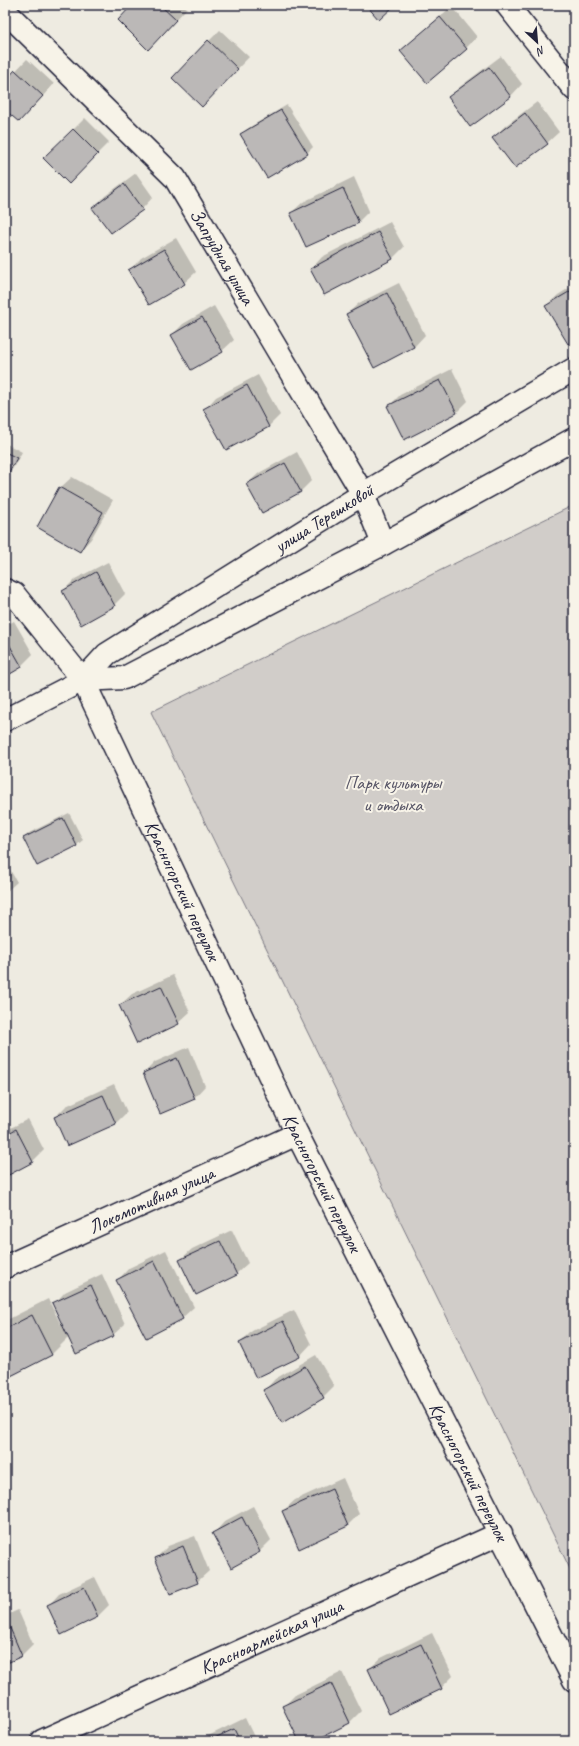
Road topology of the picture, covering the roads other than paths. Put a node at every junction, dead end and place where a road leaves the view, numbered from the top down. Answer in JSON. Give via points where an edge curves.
{"nodes":[{"id":1,"x":507,"y":5,"type":"edge"},
{"id":2,"x":5,"y":11,"type":"edge"},
{"id":3,"x":574,"y":89,"type":"edge"},
{"id":4,"x":574,"y":369,"type":"edge"},
{"id":5,"x":574,"y":439,"type":"edge"},
{"id":6,"x":363,"y":494,"type":"junction"},
{"id":7,"x":383,"y":544,"type":"junction"},
{"id":8,"x":5,"y":590,"type":"edge"},
{"id":9,"x":82,"y":680,"type":"junction"},
{"id":10,"x":5,"y":720,"type":"edge"},
{"id":11,"x":297,"y":1134,"type":"junction"},
{"id":12,"x":5,"y":1267,"type":"edge"},
{"id":13,"x":500,"y":1533,"type":"junction"},
{"id":14,"x":574,"y":1680,"type":"edge"},
{"id":15,"x":42,"y":1741,"type":"edge"}],
"edges":[{"from":1,"to":3,"type":"street"},
{"from":2,"to":6,"type":"street","name":"Запрудная улица","via":[[175,178]]},
{"from":4,"to":6,"type":"street","name":"улица Терешковой"},
{"from":5,"to":7,"type":"street","name":"улица Терешковой"},
{"from":6,"to":7,"type":"street","name":"Запрудная улица"},
{"from":6,"to":9,"type":"street","name":"улица Терешковой","via":[[107,654]]},
{"from":7,"to":9,"type":"street","name":"улица Терешковой","via":[[124,678]]},
{"from":8,"to":9,"type":"street","name":"Красногорский переулок","via":[[14,594]]},
{"from":9,"to":10,"type":"street","name":"улица Терешковой"},
{"from":9,"to":11,"type":"street","name":"Красногорский переулок"},
{"from":11,"to":12,"type":"street","name":"Локомотивная улица"},
{"from":11,"to":13,"type":"street","name":"Красногорский переулок"},
{"from":13,"to":14,"type":"street","name":"Красногорский переулок"},
{"from":13,"to":15,"type":"street","name":"Красноармейская улица"}]}
